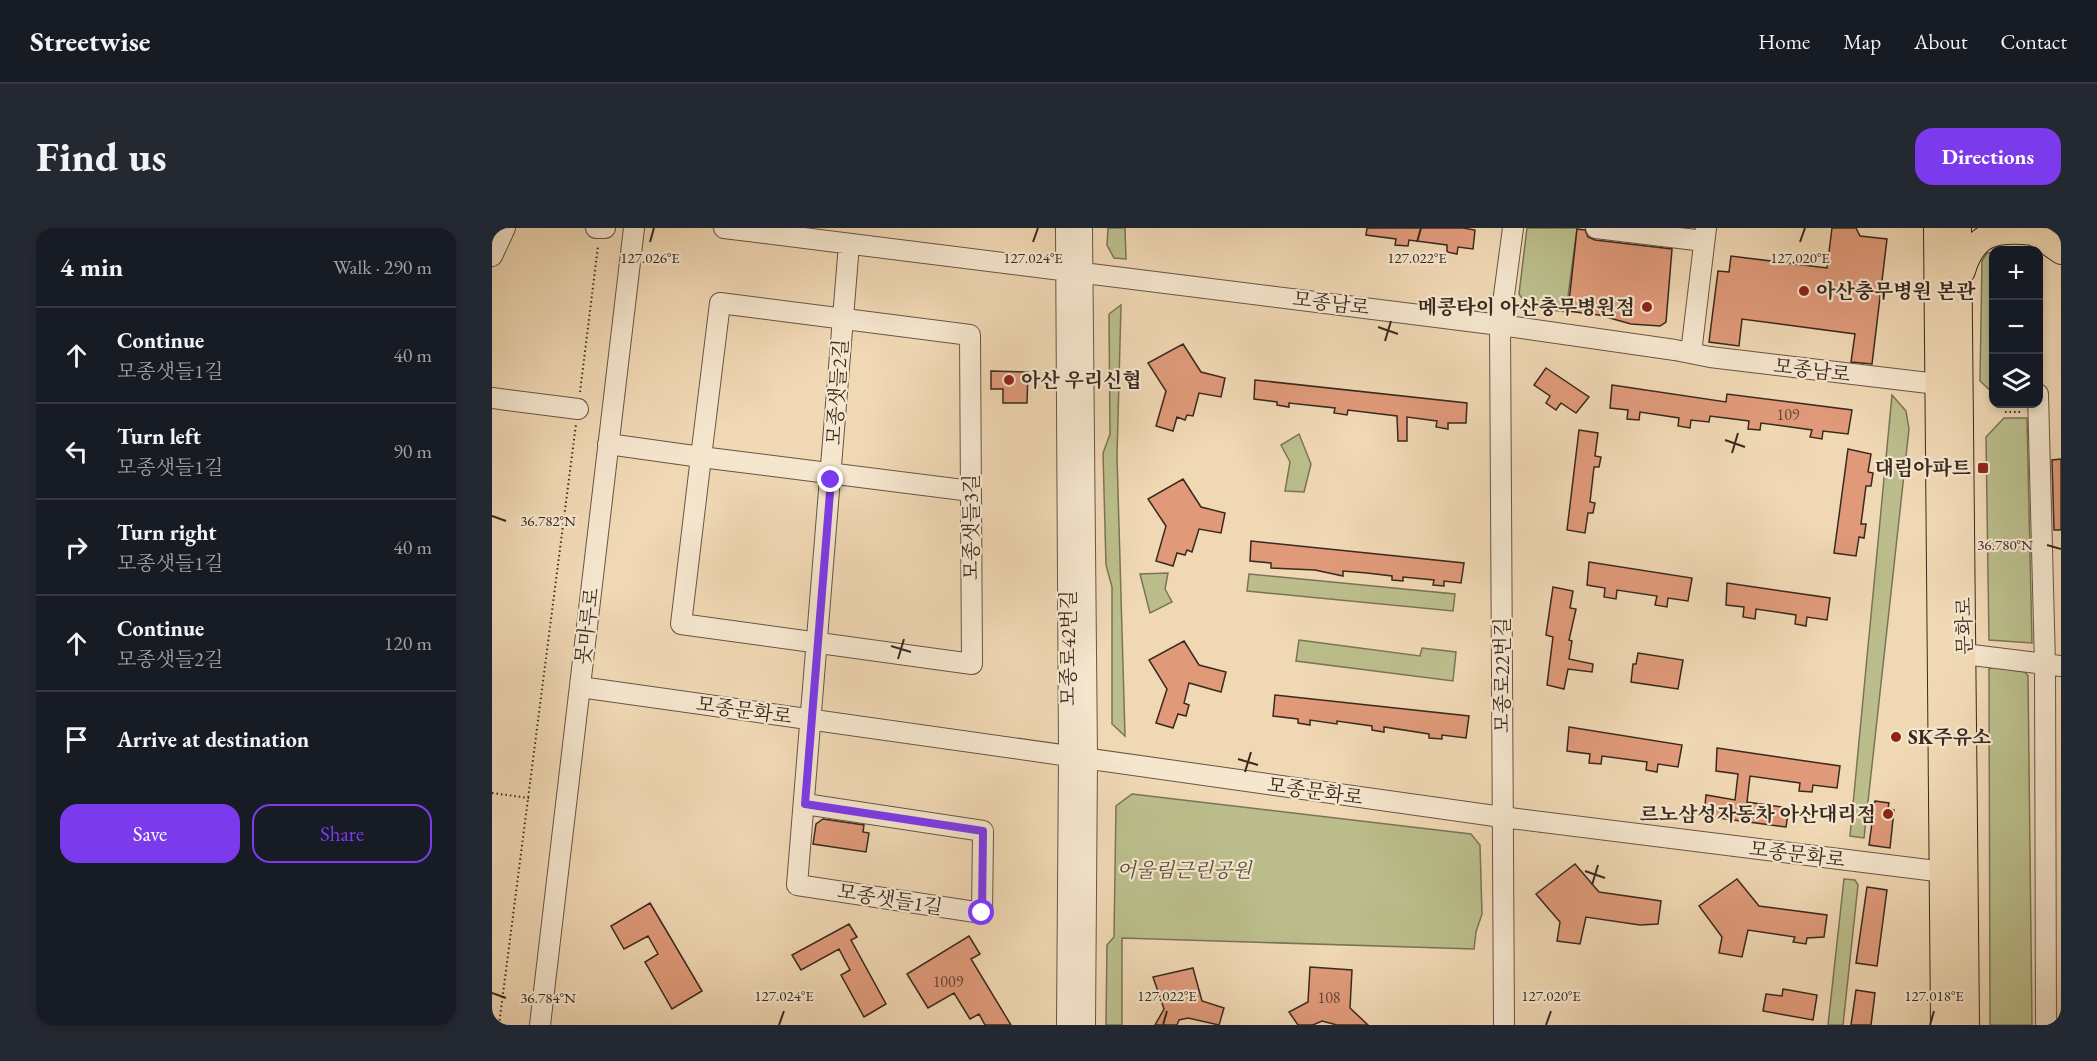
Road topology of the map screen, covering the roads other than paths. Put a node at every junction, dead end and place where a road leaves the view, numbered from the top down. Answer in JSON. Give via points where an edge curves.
{"nodes":[{"id":1,"x":505,"y":228,"type":"edge"},
{"id":2,"x":634,"y":228,"type":"edge"},
{"id":3,"x":724,"y":228,"type":"edge"},
{"id":4,"x":1066,"y":228,"type":"edge"},
{"id":5,"x":1082,"y":228,"type":"edge"},
{"id":6,"x":1513,"y":228,"type":"edge"},
{"id":7,"x":1596,"y":228,"type":"edge"},
{"id":8,"x":1936,"y":228,"type":"edge"},
{"id":9,"x":1959,"y":228,"type":"edge"},
{"id":10,"x":1705,"y":234,"type":"edge"},
{"id":11,"x":2032,"y":237,"type":"edge"},
{"id":12,"x":849,"y":244,"type":"junction"},
{"id":13,"x":2061,"y":252,"type":"edge"},
{"id":14,"x":492,"y":256,"type":"edge"},
{"id":15,"x":1074,"y":271,"type":"junction"},
{"id":16,"x":1960,"y":282,"type":"junction"},
{"id":17,"x":843,"y":318,"type":"junction"},
{"id":18,"x":1500,"y":325,"type":"junction"},
{"id":19,"x":1691,"y":353,"type":"junction"},
{"id":20,"x":1937,"y":384,"type":"junction"},
{"id":21,"x":492,"y":398,"type":"edge"},
{"id":22,"x":2039,"y":408,"type":"edge"},
{"id":23,"x":578,"y":409,"type":"road end"},
{"id":24,"x":609,"y":444,"type":"junction"},
{"id":25,"x":701,"y":457,"type":"junction"},
{"id":26,"x":831,"y":473,"type":"junction"},
{"id":27,"x":971,"y":491,"type":"junction"},
{"id":28,"x":818,"y":643,"type":"junction"},
{"id":29,"x":1964,"y":654,"type":"junction"},
{"id":30,"x":2053,"y":665,"type":"edge"},
{"id":31,"x":580,"y":687,"type":"junction"},
{"id":32,"x":813,"y":720,"type":"junction"},
{"id":33,"x":1078,"y":757,"type":"junction"},
{"id":34,"x":805,"y":804,"type":"junction"},
{"id":35,"x":1502,"y":817,"type":"junction"},
{"id":36,"x":1944,"y":872,"type":"junction"},
{"id":37,"x":2053,"y":957,"type":"edge"},
{"id":38,"x":540,"y":1025,"type":"edge"},
{"id":39,"x":1067,"y":1025,"type":"edge"},
{"id":40,"x":1085,"y":1025,"type":"edge"},
{"id":41,"x":1504,"y":1025,"type":"edge"},
{"id":42,"x":1943,"y":1025,"type":"edge"},
{"id":43,"x":1967,"y":1025,"type":"edge"},
{"id":44,"x":2046,"y":1025,"type":"edge"}],
"edges":[{"from":1,"to":14,"type":"street"},
{"from":2,"to":24,"type":"street","name":"못마루로"},
{"from":3,"to":12,"type":"street","name":"모종남로"},
{"from":4,"to":15,"type":"street"},
{"from":5,"to":15,"type":"street"},
{"from":6,"to":18,"type":"street","name":"모종로22번길"},
{"from":7,"to":10,"type":"street"},
{"from":8,"to":20,"type":"main road","name":"문화로"},
{"from":9,"to":16,"type":"main road","name":"문화로"},
{"from":10,"to":19,"type":"street"},
{"from":11,"to":13,"type":"main road"},
{"from":11,"to":16,"type":"main road","via":[[2012,231],[1990,234],[1975,244]]},
{"from":12,"to":15,"type":"street","name":"모종남로"},
{"from":12,"to":17,"type":"street","name":"모종샛들2길"},
{"from":15,"to":18,"type":"street","name":"모종남로"},
{"from":15,"to":33,"type":"street","name":"모종로42번길"},
{"from":16,"to":29,"type":"main road","name":"문화로"},
{"from":17,"to":25,"type":"street","name":"모종샛들3길","via":[[720,303]]},
{"from":17,"to":26,"type":"street","name":"모종샛들2길"},
{"from":17,"to":27,"type":"street","name":"모종샛들3길","via":[[970,334]]},
{"from":18,"to":19,"type":"street","name":"모종남로"},
{"from":18,"to":35,"type":"street","name":"모종로22번길"},
{"from":19,"to":20,"type":"street","name":"모종남로"},
{"from":20,"to":36,"type":"main road","name":"문화로"},
{"from":21,"to":23,"type":"street"},
{"from":22,"to":30,"type":"street"},
{"from":24,"to":25,"type":"street"},
{"from":24,"to":31,"type":"street","name":"못마루로"},
{"from":25,"to":26,"type":"street"},
{"from":25,"to":28,"type":"street","name":"모종샛들3길","via":[[681,624]]},
{"from":26,"to":27,"type":"street"},
{"from":26,"to":28,"type":"street","name":"모종샛들2길"},
{"from":27,"to":28,"type":"street","name":"모종샛들3길","via":[[972,664]]},
{"from":28,"to":32,"type":"street","name":"모종샛들2길"},
{"from":29,"to":30,"type":"street"},
{"from":29,"to":43,"type":"main road","name":"문화로"},
{"from":30,"to":37,"type":"street"},
{"from":31,"to":32,"type":"street","name":"모종문화로"},
{"from":31,"to":38,"type":"street","name":"못마루로"},
{"from":32,"to":33,"type":"street","name":"모종문화로"},
{"from":32,"to":34,"type":"street","name":"모종샛들1길"},
{"from":33,"to":35,"type":"street","name":"모종문화로"},
{"from":33,"to":39,"type":"street","name":"모종로42번길"},
{"from":33,"to":40,"type":"street","name":"모종로42번길"},
{"from":34,"to":34,"type":"street","name":"모종샛들1길","via":[[797,885],[982,913],[983,831]]},
{"from":35,"to":36,"type":"street","name":"모종문화로"},
{"from":35,"to":41,"type":"street","name":"모종로22번길"},
{"from":36,"to":42,"type":"main road","name":"문화로"},
{"from":37,"to":44,"type":"street"}]}
